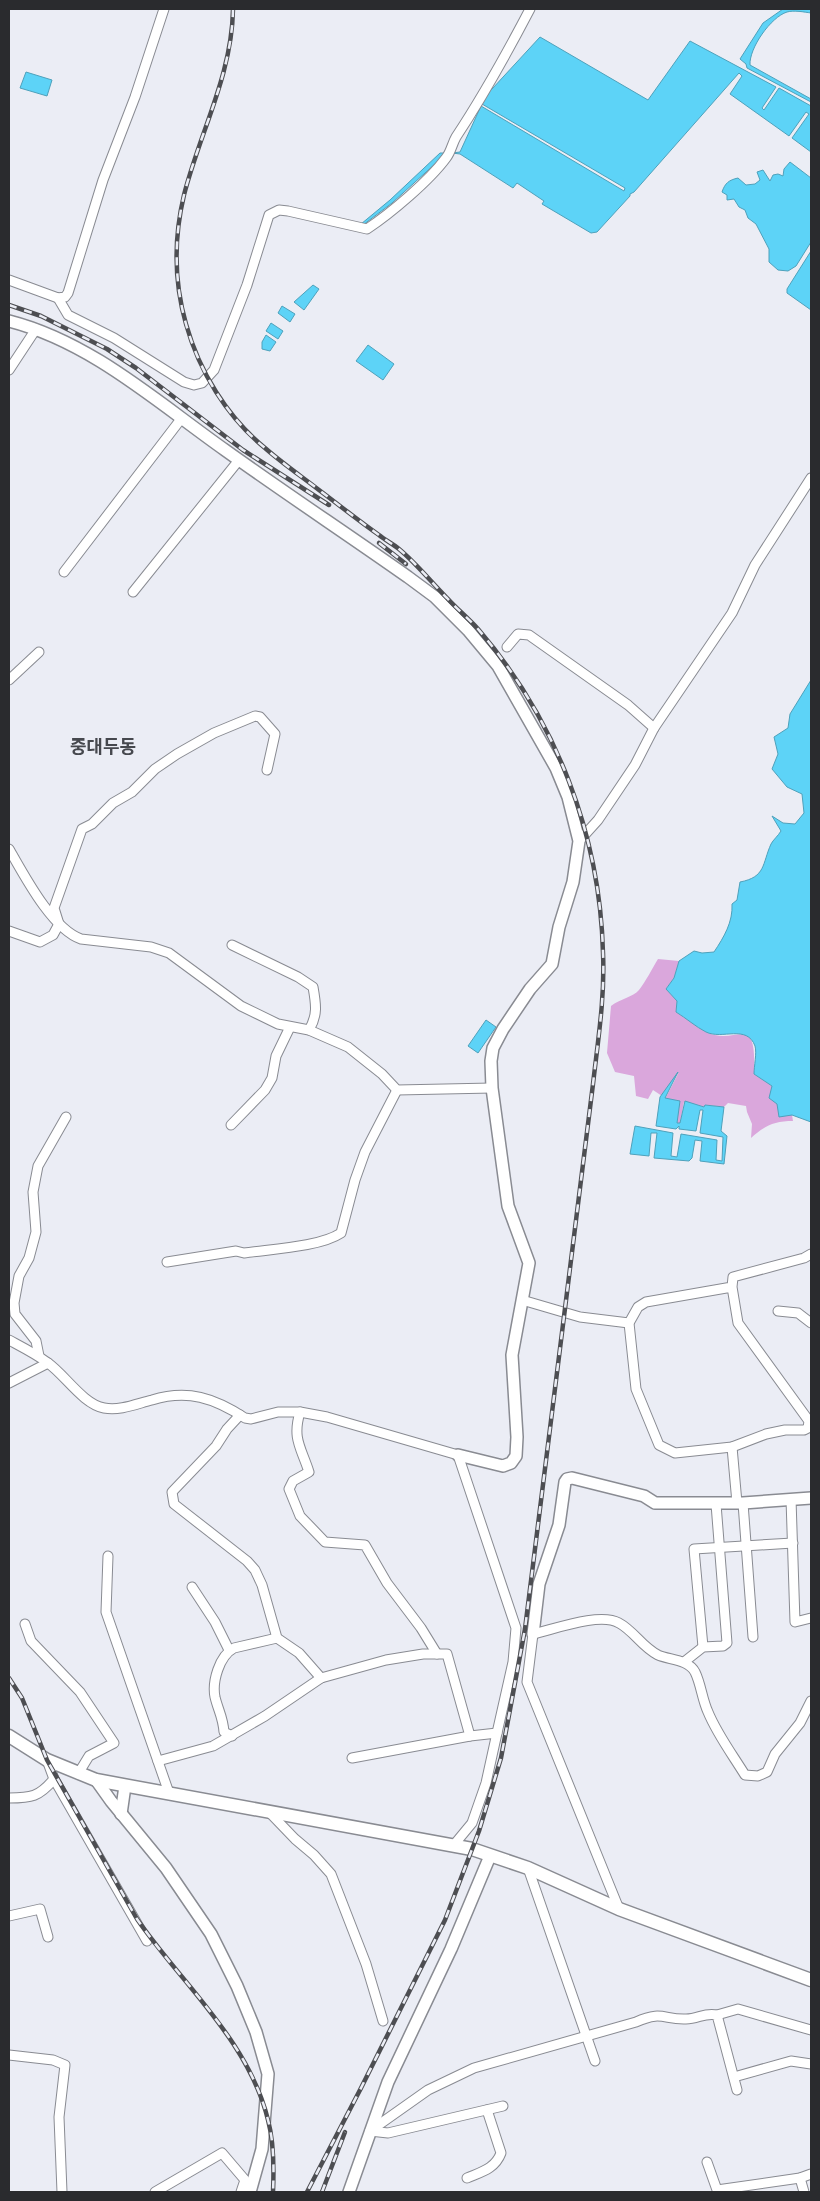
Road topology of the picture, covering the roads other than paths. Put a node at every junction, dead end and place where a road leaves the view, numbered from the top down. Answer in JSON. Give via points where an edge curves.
{"nodes":[{"id":1,"x":164,"y":9,"type":"edge"},
{"id":2,"x":530,"y":9,"type":"edge"},
{"id":3,"x":9,"y":280,"type":"edge"},
{"id":4,"x":58,"y":298,"type":"junction"},
{"id":5,"x":9,"y":321,"type":"edge"},
{"id":6,"x":36,"y":329,"type":"junction"},
{"id":7,"x":9,"y":370,"type":"edge"},
{"id":8,"x":181,"y":419,"type":"junction"},
{"id":9,"x":239,"y":460,"type":"junction"},
{"id":10,"x":811,"y":478,"type":"edge"},
{"id":11,"x":64,"y":572,"type":"dead end"},
{"id":12,"x":133,"y":592,"type":"dead end"},
{"id":13,"x":507,"y":647,"type":"dead end"},
{"id":14,"x":40,"y":652,"type":"dead end"},
{"id":15,"x":9,"y":680,"type":"edge"},
{"id":16,"x":654,"y":728,"type":"junction"},
{"id":17,"x":267,"y":770,"type":"dead end"},
{"id":18,"x":579,"y":842,"type":"junction"},
{"id":19,"x":9,"y":849,"type":"edge"},
{"id":20,"x":59,"y":924,"type":"junction"},
{"id":21,"x":9,"y":931,"type":"edge"},
{"id":22,"x":232,"y":945,"type":"dead end"},
{"id":23,"x":290,"y":1027,"type":"junction"},
{"id":24,"x":308,"y":1030,"type":"junction"},
{"id":25,"x":492,"y":1088,"type":"junction"},
{"id":26,"x":397,"y":1090,"type":"junction"},
{"id":27,"x":66,"y":1117,"type":"dead end"},
{"id":28,"x":232,"y":1125,"type":"dead end"},
{"id":29,"x":811,"y":1254,"type":"edge"},
{"id":30,"x":167,"y":1262,"type":"dead end"},
{"id":31,"x":732,"y":1287,"type":"junction"},
{"id":32,"x":522,"y":1300,"type":"junction"},
{"id":33,"x":778,"y":1311,"type":"dead end"},
{"id":34,"x":628,"y":1323,"type":"junction"},
{"id":35,"x":811,"y":1323,"type":"edge"},
{"id":36,"x":9,"y":1340,"type":"edge"},
{"id":37,"x":39,"y":1356,"type":"junction"},
{"id":38,"x":48,"y":1363,"type":"junction"},
{"id":39,"x":9,"y":1383,"type":"edge"},
{"id":40,"x":300,"y":1412,"type":"junction"},
{"id":41,"x":240,"y":1415,"type":"junction"},
{"id":42,"x":732,"y":1448,"type":"junction"},
{"id":43,"x":458,"y":1455,"type":"junction"},
{"id":44,"x":811,"y":1498,"type":"edge"},
{"id":45,"x":791,"y":1499,"type":"junction"},
{"id":46,"x":740,"y":1503,"type":"junction"},
{"id":47,"x":716,"y":1504,"type":"junction"},
{"id":48,"x":793,"y":1543,"type":"junction"},
{"id":49,"x":746,"y":1545,"type":"junction"},
{"id":50,"x":719,"y":1546,"type":"junction"},
{"id":51,"x":108,"y":1556,"type":"dead end"},
{"id":52,"x":192,"y":1587,"type":"dead end"},
{"id":53,"x":811,"y":1618,"type":"edge"},
{"id":54,"x":25,"y":1624,"type":"dead end"},
{"id":55,"x":533,"y":1634,"type":"junction"},
{"id":56,"x":753,"y":1637,"type":"dead end"},
{"id":57,"x":277,"y":1638,"type":"junction"},
{"id":58,"x":703,"y":1647,"type":"junction"},
{"id":59,"x":229,"y":1650,"type":"junction"},
{"id":60,"x":437,"y":1654,"type":"junction"},
{"id":61,"x":684,"y":1662,"type":"junction"},
{"id":62,"x":321,"y":1678,"type":"junction"},
{"id":63,"x":811,"y":1701,"type":"edge"},
{"id":64,"x":497,"y":1733,"type":"junction"},
{"id":65,"x":9,"y":1736,"type":"edge"},
{"id":66,"x":232,"y":1736,"type":"junction"},
{"id":67,"x":470,"y":1736,"type":"junction"},
{"id":68,"x":352,"y":1758,"type":"dead end"},
{"id":69,"x":47,"y":1760,"type":"junction"},
{"id":70,"x":158,"y":1761,"type":"junction"},
{"id":71,"x":78,"y":1774,"type":"junction"},
{"id":72,"x":54,"y":1780,"type":"junction"},
{"id":73,"x":96,"y":1780,"type":"junction"},
{"id":74,"x":125,"y":1786,"type":"junction"},
{"id":75,"x":169,"y":1793,"type":"junction"},
{"id":76,"x":9,"y":1798,"type":"edge"},
{"id":77,"x":270,"y":1813,"type":"junction"},
{"id":78,"x":121,"y":1814,"type":"junction"},
{"id":79,"x":453,"y":1846,"type":"junction"},
{"id":80,"x":490,"y":1856,"type":"junction"},
{"id":81,"x":528,"y":1868,"type":"junction"},
{"id":82,"x":619,"y":1909,"type":"junction"},
{"id":83,"x":9,"y":1916,"type":"edge"},
{"id":84,"x":48,"y":1937,"type":"dead end"},
{"id":85,"x":147,"y":1941,"type":"dead end"},
{"id":86,"x":811,"y":1980,"type":"edge"},
{"id":87,"x":717,"y":2015,"type":"junction"},
{"id":88,"x":383,"y":2021,"type":"dead end"},
{"id":89,"x":811,"y":2030,"type":"edge"},
{"id":90,"x":586,"y":2037,"type":"junction"},
{"id":91,"x":9,"y":2055,"type":"edge"},
{"id":92,"x":595,"y":2061,"type":"dead end"},
{"id":93,"x":811,"y":2064,"type":"edge"},
{"id":94,"x":734,"y":2077,"type":"junction"},
{"id":95,"x":737,"y":2090,"type":"dead end"},
{"id":96,"x":503,"y":2106,"type":"dead end"},
{"id":97,"x":487,"y":2110,"type":"junction"},
{"id":98,"x":370,"y":2131,"type":"junction"},
{"id":99,"x":707,"y":2162,"type":"dead end"},
{"id":100,"x":811,"y":2174,"type":"edge"},
{"id":101,"x":467,"y":2178,"type":"dead end"},
{"id":102,"x":800,"y":2178,"type":"junction"},
{"id":103,"x":62,"y":2192,"type":"edge"},
{"id":104,"x":156,"y":2192,"type":"edge"},
{"id":105,"x":241,"y":2192,"type":"edge"},
{"id":106,"x":250,"y":2192,"type":"edge"},
{"id":107,"x":349,"y":2192,"type":"edge"},
{"id":108,"x":804,"y":2192,"type":"edge"}],
"edges":[{"from":1,"to":4,"type":"street","via":[[103,180],[68,293]]},
{"from":2,"to":4,"type":"street","via":[[447,157],[379,221],[367,229],[288,211],[279,210],[269,215],[247,285],[214,370],[202,383],[184,382],[114,338],[68,315]]},
{"from":3,"to":4,"type":"street"},
{"from":5,"to":6,"type":"street"},
{"from":6,"to":7,"type":"street"},
{"from":6,"to":8,"type":"street","via":[[85,352]]},
{"from":8,"to":9,"type":"street"},
{"from":8,"to":11,"type":"street"},
{"from":9,"to":12,"type":"street"},
{"from":9,"to":18,"type":"street","via":[[408,577],[468,630],[498,666],[556,768],[568,798]]},
{"from":10,"to":16,"type":"street","via":[[755,565],[732,613]]},
{"from":13,"to":16,"type":"street","via":[[518,634],[529,635],[628,705]]},
{"from":14,"to":15,"type":"street"},
{"from":16,"to":18,"type":"street","via":[[635,764],[598,820]]},
{"from":17,"to":20,"type":"street","via":[[276,734],[260,716],[214,733],[155,769],[132,792],[82,829],[54,908]]},
{"from":18,"to":25,"type":"street","via":[[573,882],[552,964],[522,1000],[493,1048]]},
{"from":19,"to":20,"type":"street","via":[[27,881]]},
{"from":20,"to":21,"type":"street","via":[[53,935],[40,942]]},
{"from":20,"to":23,"type":"street","via":[[70,935],[81,939],[150,947],[169,953],[241,1006]]},
{"from":22,"to":24,"type":"street","via":[[314,987],[317,1008]]},
{"from":23,"to":24,"type":"street"},
{"from":23,"to":28,"type":"street","via":[[265,1090]]},
{"from":24,"to":26,"type":"street","via":[[348,1047]]},
{"from":25,"to":26,"type":"street"},
{"from":25,"to":32,"type":"street","via":[[508,1206],[529,1263]]},
{"from":26,"to":30,"type":"street","via":[[365,1152],[341,1233],[333,1239]]},
{"from":27,"to":37,"type":"street","via":[[38,1166],[33,1192],[36,1232],[29,1258],[19,1276],[14,1303],[15,1314],[36,1341]]},
{"from":29,"to":31,"type":"street","via":[[733,1277]]},
{"from":31,"to":34,"type":"street","via":[[646,1302],[638,1307]]},
{"from":31,"to":42,"type":"street","via":[[738,1323],[809,1421],[808,1428],[804,1430],[766,1434]]},
{"from":32,"to":34,"type":"street","via":[[580,1317]]},
{"from":32,"to":43,"type":"street","via":[[512,1355],[516,1456],[503,1466]]},
{"from":33,"to":35,"type":"street","via":[[798,1313]]},
{"from":34,"to":42,"type":"street","via":[[636,1389],[659,1445],[676,1452]]},
{"from":36,"to":37,"type":"street"},
{"from":37,"to":38,"type":"street"},
{"from":38,"to":39,"type":"street"},
{"from":38,"to":41,"type":"street","via":[[89,1402],[103,1408],[120,1408],[178,1394],[206,1397]]},
{"from":40,"to":41,"type":"street","via":[[278,1412],[251,1419]]},
{"from":40,"to":43,"type":"street"},
{"from":40,"to":60,"type":"street","via":[[296,1439],[308,1472],[293,1481],[289,1488],[300,1516],[325,1542],[365,1545],[387,1583]]},
{"from":41,"to":57,"type":"street","via":[[216,1446],[172,1492],[172,1496],[174,1504],[255,1570]]},
{"from":42,"to":46,"type":"street"},
{"from":43,"to":64,"type":"street","via":[[516,1628],[513,1662]]},
{"from":44,"to":45,"type":"street"},
{"from":45,"to":46,"type":"street"},
{"from":45,"to":48,"type":"street"},
{"from":46,"to":47,"type":"street"},
{"from":46,"to":49,"type":"street"},
{"from":47,"to":50,"type":"street"},
{"from":47,"to":55,"type":"street","via":[[655,1503],[644,1496],[567,1479],[559,1525],[539,1584]]},
{"from":48,"to":49,"type":"street"},
{"from":48,"to":53,"type":"street","via":[[795,1622]]},
{"from":49,"to":50,"type":"street"},
{"from":49,"to":56,"type":"street"},
{"from":50,"to":58,"type":"street","via":[[726,1643]]},
{"from":50,"to":58,"type":"street","via":[[694,1548]]},
{"from":51,"to":70,"type":"street","via":[[106,1612]]},
{"from":52,"to":59,"type":"street"},
{"from":54,"to":71,"type":"street","via":[[31,1641],[80,1692],[114,1743],[89,1756]]},
{"from":55,"to":61,"type":"street","via":[[596,1620],[613,1621],[649,1650]]},
{"from":55,"to":82,"type":"street","via":[[527,1682]]},
{"from":57,"to":59,"type":"street"},
{"from":57,"to":62,"type":"street","via":[[299,1653]]},
{"from":58,"to":61,"type":"street"},
{"from":59,"to":66,"type":"street","via":[[217,1673],[215,1696],[223,1717],[224,1732]]},
{"from":60,"to":62,"type":"street","via":[[386,1660]]},
{"from":60,"to":67,"type":"street","via":[[447,1654]]},
{"from":61,"to":63,"type":"street","via":[[694,1670],[708,1712],[745,1775],[750,1777],[767,1772],[775,1754],[800,1723]]},
{"from":62,"to":66,"type":"street"},
{"from":64,"to":67,"type":"street"},
{"from":64,"to":79,"type":"street","via":[[486,1783],[472,1823]]},
{"from":65,"to":69,"type":"main road"},
{"from":66,"to":70,"type":"street","via":[[213,1746]]},
{"from":67,"to":68,"type":"street"},
{"from":69,"to":71,"type":"main road"},
{"from":69,"to":72,"type":"street"},
{"from":70,"to":75,"type":"street"},
{"from":71,"to":73,"type":"main road"},
{"from":72,"to":76,"type":"street","via":[[32,1798]]},
{"from":72,"to":85,"type":"street"},
{"from":73,"to":74,"type":"main road"},
{"from":73,"to":78,"type":"street"},
{"from":74,"to":75,"type":"main road"},
{"from":74,"to":78,"type":"street"},
{"from":75,"to":77,"type":"main road"},
{"from":77,"to":79,"type":"main road"},
{"from":77,"to":88,"type":"street","via":[[331,1874],[366,1964]]},
{"from":78,"to":106,"type":"street","via":[[166,1868],[211,1934],[256,2032],[268,2074],[262,2149]]},
{"from":79,"to":80,"type":"main road"},
{"from":80,"to":81,"type":"main road"},
{"from":80,"to":98,"type":"street","via":[[451,1949],[388,2082]]},
{"from":81,"to":82,"type":"main road"},
{"from":81,"to":90,"type":"street"},
{"from":82,"to":86,"type":"main road"},
{"from":83,"to":84,"type":"street","via":[[40,1909]]},
{"from":87,"to":89,"type":"street","via":[[738,2010]]},
{"from":87,"to":90,"type":"street","via":[[709,2013],[687,2020],[649,2016]]},
{"from":87,"to":94,"type":"street"},
{"from":90,"to":92,"type":"street"},
{"from":90,"to":98,"type":"street","via":[[474,2068],[428,2090]]},
{"from":91,"to":103,"type":"street","via":[[53,2060],[65,2065],[59,2117]]},
{"from":93,"to":94,"type":"street","via":[[791,2061]]},
{"from":94,"to":95,"type":"street"},
{"from":96,"to":97,"type":"street"},
{"from":97,"to":98,"type":"street","via":[[388,2132]]},
{"from":97,"to":101,"type":"street","via":[[501,2154],[491,2168]]},
{"from":98,"to":107,"type":"street"},
{"from":99,"to":102,"type":"street","via":[[717,2190]]},
{"from":100,"to":102,"type":"street"},
{"from":102,"to":108,"type":"street"},
{"from":104,"to":105,"type":"street","via":[[222,2153],[245,2180]]}]}
